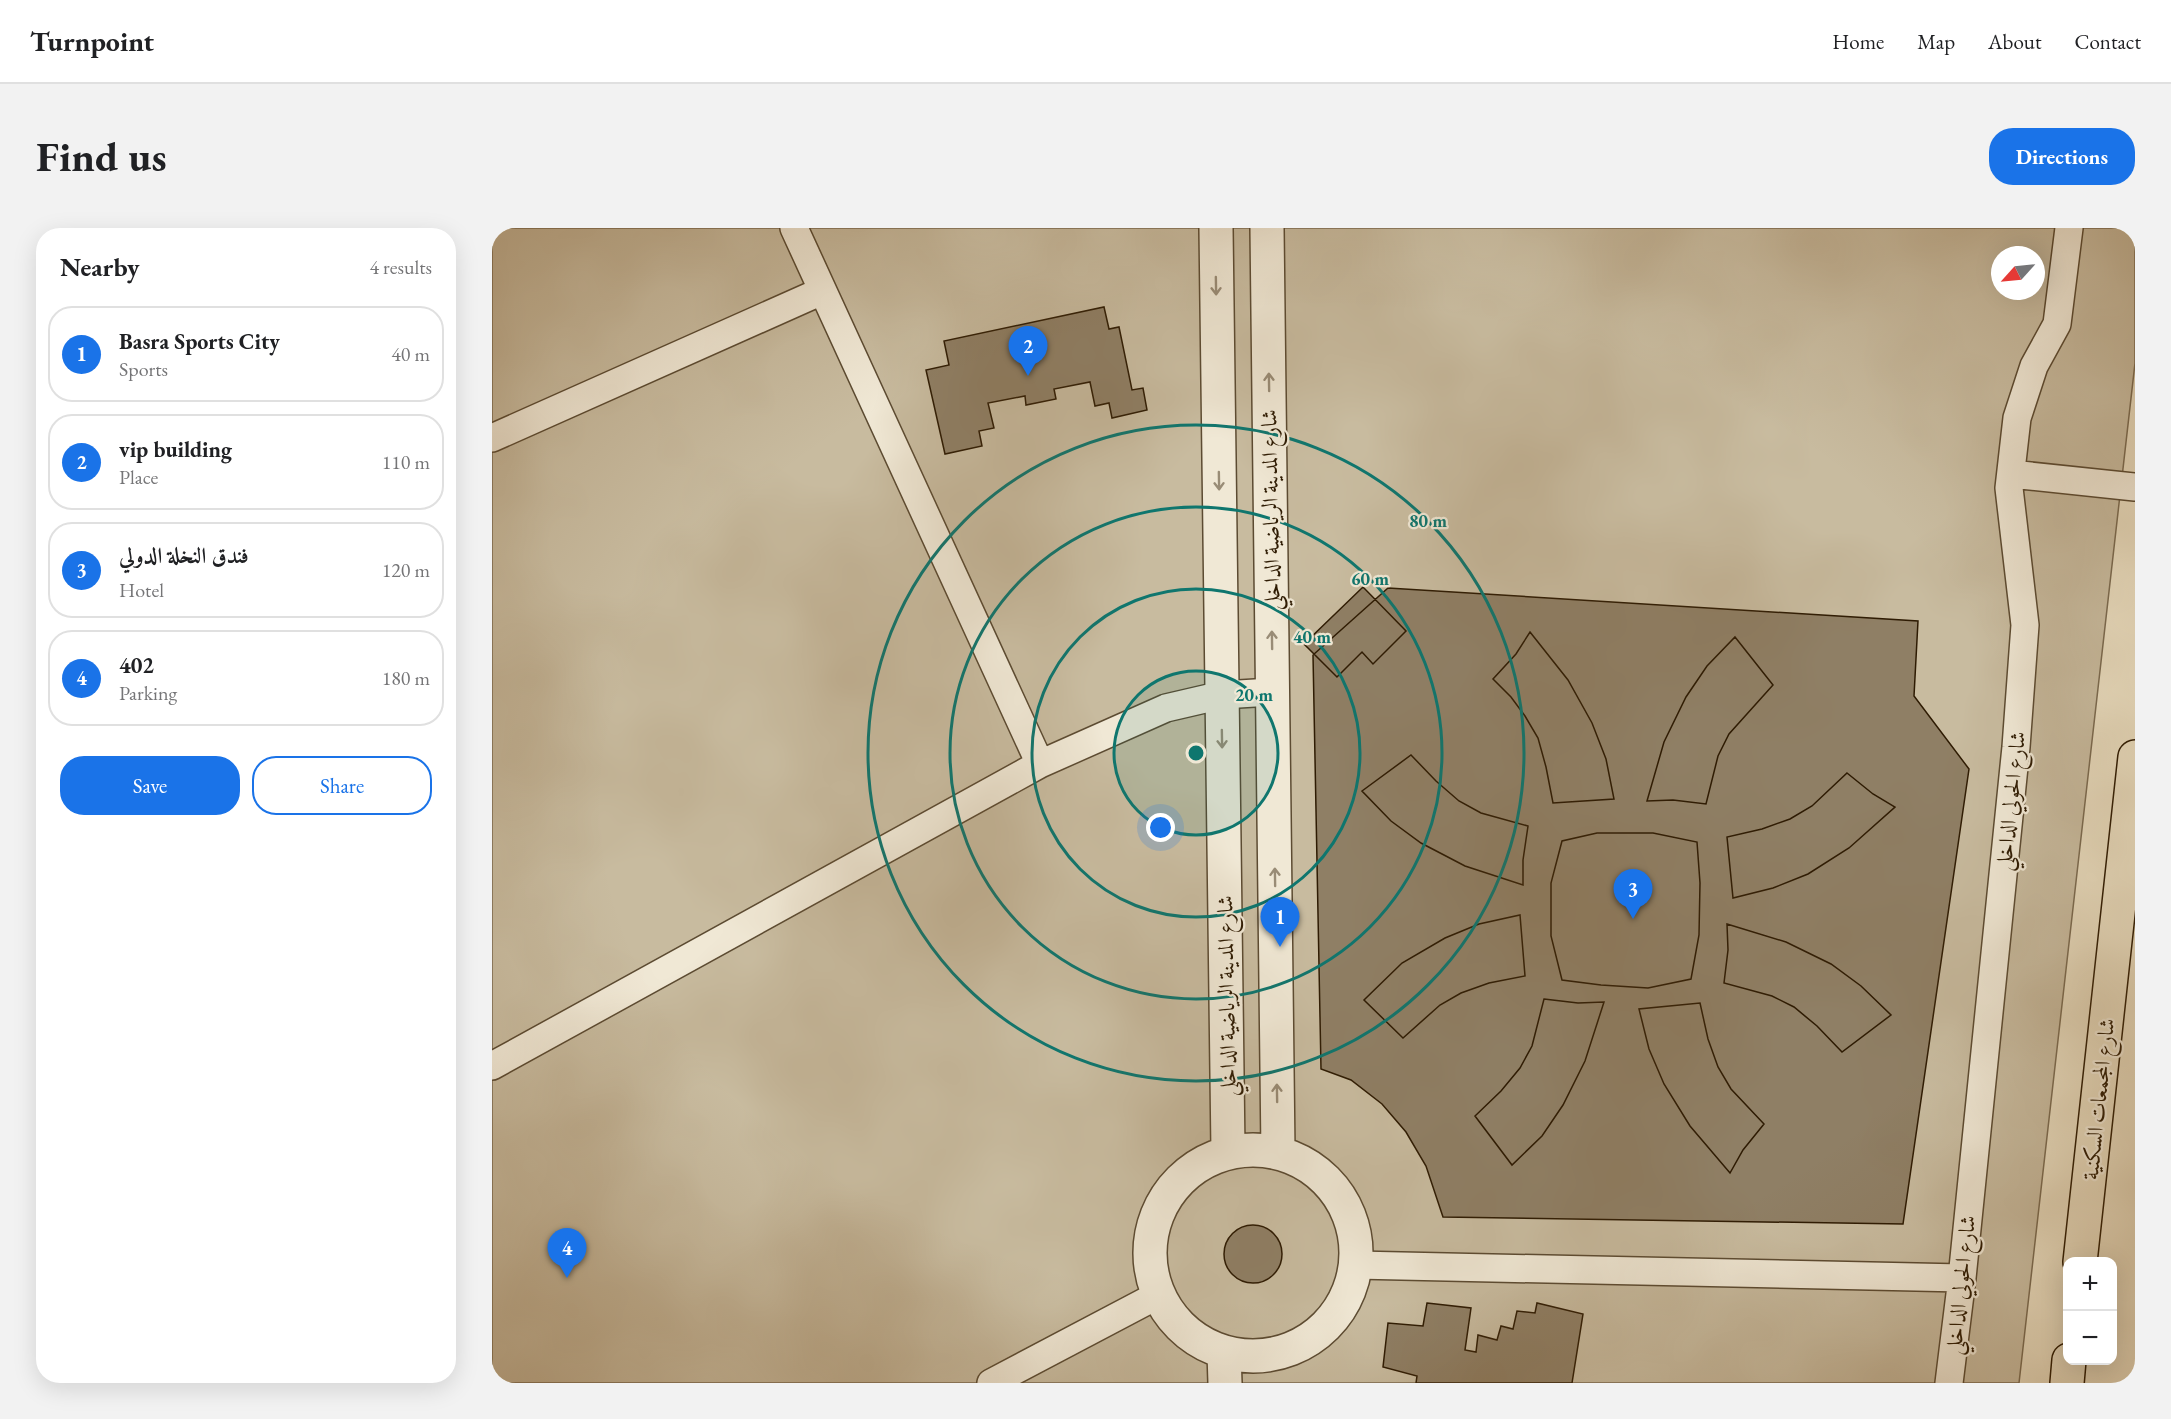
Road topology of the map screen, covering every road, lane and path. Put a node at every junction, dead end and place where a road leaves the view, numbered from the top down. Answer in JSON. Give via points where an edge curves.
{"nodes":[{"id":1,"x":794,"y":228,"type":"edge"},
{"id":2,"x":1216,"y":228,"type":"edge"},
{"id":3,"x":1267,"y":228,"type":"edge"},
{"id":4,"x":2068,"y":228,"type":"edge"},
{"id":5,"x":822,"y":291,"type":"junction"},
{"id":6,"x":492,"y":438,"type":"edge"},
{"id":7,"x":2011,"y":474,"type":"junction"},
{"id":8,"x":2135,"y":487,"type":"edge"},
{"id":9,"x":1272,"y":692,"type":"junction"},
{"id":10,"x":1222,"y":695,"type":"junction"},
{"id":11,"x":2135,"y":757,"type":"edge"},
{"id":12,"x":1040,"y":764,"type":"junction"},
{"id":13,"x":492,"y":1066,"type":"edge"},
{"id":14,"x":1228,"y":1151,"type":"junction"},
{"id":15,"x":1278,"y":1152,"type":"junction"},
{"id":16,"x":2081,"y":1257,"type":"edge"},
{"id":17,"x":1356,"y":1264,"type":"junction"},
{"id":18,"x":1962,"y":1278,"type":"junction"},
{"id":19,"x":1158,"y":1294,"type":"junction"},
{"id":20,"x":2069,"y":1365,"type":"edge"},
{"id":21,"x":1225,"y":1368,"type":"edge"},
{"id":22,"x":1277,"y":1369,"type":"edge"},
{"id":23,"x":991,"y":1383,"type":"edge"},
{"id":24,"x":1948,"y":1383,"type":"edge"},
{"id":25,"x":2067,"y":1383,"type":"edge"}],
"edges":[{"from":1,"to":5,"type":"street"},
{"from":2,"to":10,"type":"street","name":"شارع المدينة الرياضية الداخلي","one_way":true},
{"from":9,"to":3,"type":"street","name":"شارع المدينة الرياضية الداخلي","one_way":true},
{"from":4,"to":7,"type":"street","name":"شارع الحولي الداخلي","via":[[2057,324],[2034,366],[2018,418]]},
{"from":5,"to":6,"type":"street"},
{"from":5,"to":12,"type":"street"},
{"from":7,"to":8,"type":"street"},
{"from":7,"to":18,"type":"street","name":"شارع الحولي الداخلي","via":[[2009,488],[2025,625]]},
{"from":9,"to":10,"type":"street"},
{"from":15,"to":9,"type":"street","name":"شارع المدينة الرياضية الداخلي","one_way":true},
{"from":10,"to":12,"type":"street","via":[[1166,708]]},
{"from":10,"to":14,"type":"street","name":"شارع المدينة الرياضية الداخلي","one_way":true},
{"from":11,"to":16,"type":"main road","name":"شارع المجمعات السكنية"},
{"from":12,"to":13,"type":"street"},
{"from":14,"to":15,"type":"street","via":[[1253,1148]]},
{"from":14,"to":19,"type":"street","via":[[1195,1166],[1169,1191],[1153,1223],[1149,1259]]},
{"from":15,"to":17,"type":"street","via":[[1305,1163],[1329,1182],[1346,1206],[1355,1234]]},
{"from":17,"to":18,"type":"street"},
{"from":17,"to":22,"type":"street","via":[[1348,1295],[1331,1322]]},
{"from":18,"to":24,"type":"street","name":"شارع الحولي الداخلي"},
{"from":19,"to":21,"type":"street","via":[[1174,1320]]},
{"from":19,"to":23,"type":"street"},
{"from":20,"to":25,"type":"main road"},
{"from":21,"to":22,"type":"street","via":[[1250,1357]]}]}
